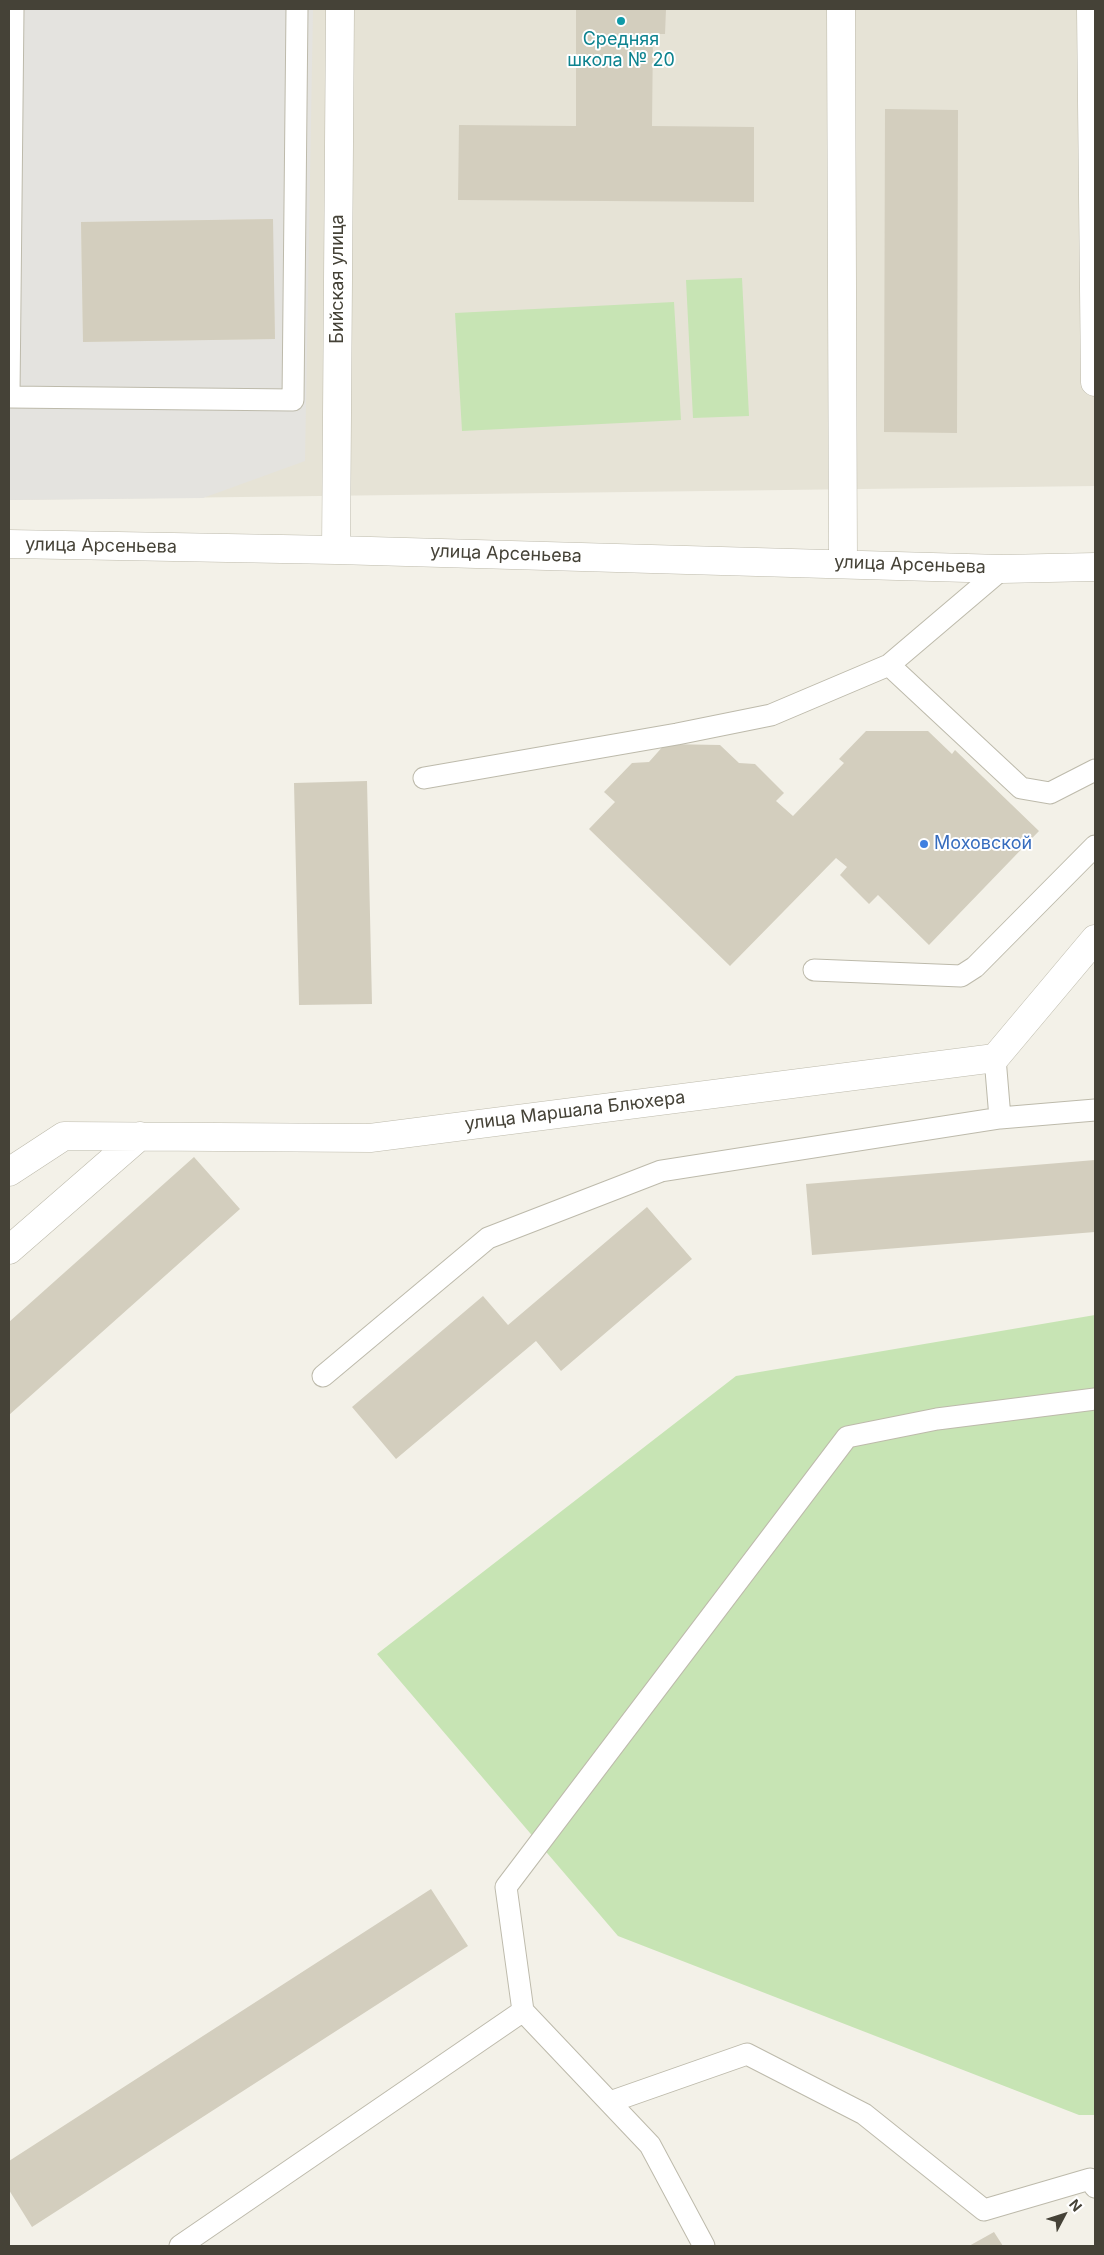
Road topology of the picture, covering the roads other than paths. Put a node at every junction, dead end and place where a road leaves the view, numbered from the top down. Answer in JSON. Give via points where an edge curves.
{"nodes":[{"id":1,"x":12,"y":9,"type":"edge"},
{"id":2,"x":297,"y":9,"type":"edge"},
{"id":3,"x":340,"y":9,"type":"edge"},
{"id":4,"x":841,"y":9,"type":"edge"},
{"id":5,"x":1091,"y":9,"type":"edge"},
{"id":6,"x":1094,"y":78,"type":"edge"},
{"id":7,"x":1095,"y":382,"type":"edge"},
{"id":8,"x":9,"y":396,"type":"edge"},
{"id":9,"x":9,"y":544,"type":"edge"},
{"id":10,"x":336,"y":550,"type":"junction"},
{"id":11,"x":843,"y":563,"type":"junction"},
{"id":12,"x":1095,"y":567,"type":"edge"},
{"id":13,"x":1002,"y":569,"type":"junction"},
{"id":14,"x":889,"y":665,"type":"junction"},
{"id":15,"x":1095,"y":770,"type":"edge"},
{"id":16,"x":424,"y":778,"type":"dead end"},
{"id":17,"x":1095,"y":846,"type":"edge"},
{"id":18,"x":1095,"y":939,"type":"edge"},
{"id":19,"x":814,"y":970,"type":"dead end"},
{"id":20,"x":995,"y":1058,"type":"junction"},
{"id":21,"x":1095,"y":1110,"type":"edge"},
{"id":22,"x":1000,"y":1118,"type":"junction"},
{"id":23,"x":140,"y":1136,"type":"junction"},
{"id":24,"x":9,"y":1172,"type":"edge"},
{"id":25,"x":9,"y":1250,"type":"edge"},
{"id":26,"x":323,"y":1376,"type":"dead end"},
{"id":27,"x":1095,"y":1400,"type":"edge"},
{"id":28,"x":523,"y":2011,"type":"junction"},
{"id":29,"x":610,"y":2102,"type":"junction"},
{"id":30,"x":1095,"y":2187,"type":"edge"},
{"id":31,"x":180,"y":2246,"type":"edge"},
{"id":32,"x":704,"y":2246,"type":"edge"}],
"edges":[{"from":1,"to":8,"type":"lane"},
{"from":2,"to":8,"type":"lane","via":[[293,400]]},
{"from":3,"to":10,"type":"street","name":"Бийская улица"},
{"from":4,"to":11,"type":"street"},
{"from":5,"to":6,"type":"street"},
{"from":6,"to":7,"type":"street"},
{"from":9,"to":10,"type":"street","name":"улица Арсеньева"},
{"from":10,"to":11,"type":"street","name":"улица Арсеньева"},
{"from":11,"to":13,"type":"street","name":"улица Арсеньева"},
{"from":12,"to":13,"type":"street","name":"улица Арсеньева"},
{"from":13,"to":14,"type":"lane","name":"улица Арсеньева"},
{"from":14,"to":15,"type":"lane","via":[[1021,788],[1050,793]]},
{"from":14,"to":16,"type":"lane","name":"улица Арсеньева","via":[[771,715]]},
{"from":17,"to":19,"type":"lane","via":[[975,967],[961,976]]},
{"from":18,"to":20,"type":"street"},
{"from":20,"to":22,"type":"lane"},
{"from":20,"to":23,"type":"street","name":"улица Маршала Блюхера","via":[[370,1138]]},
{"from":21,"to":22,"type":"lane"},
{"from":22,"to":26,"type":"lane","via":[[661,1171],[488,1238]]},
{"from":23,"to":24,"type":"street","name":"улица Маршала Блюхера","via":[[64,1136]]},
{"from":23,"to":25,"type":"street"},
{"from":27,"to":28,"type":"lane","via":[[937,1419],[847,1437],[506,1887]]},
{"from":28,"to":29,"type":"lane"},
{"from":28,"to":31,"type":"lane"},
{"from":29,"to":30,"type":"lane","via":[[747,2054],[864,2114],[984,2210],[1090,2180]]},
{"from":29,"to":32,"type":"lane","via":[[650,2145]]}]}
